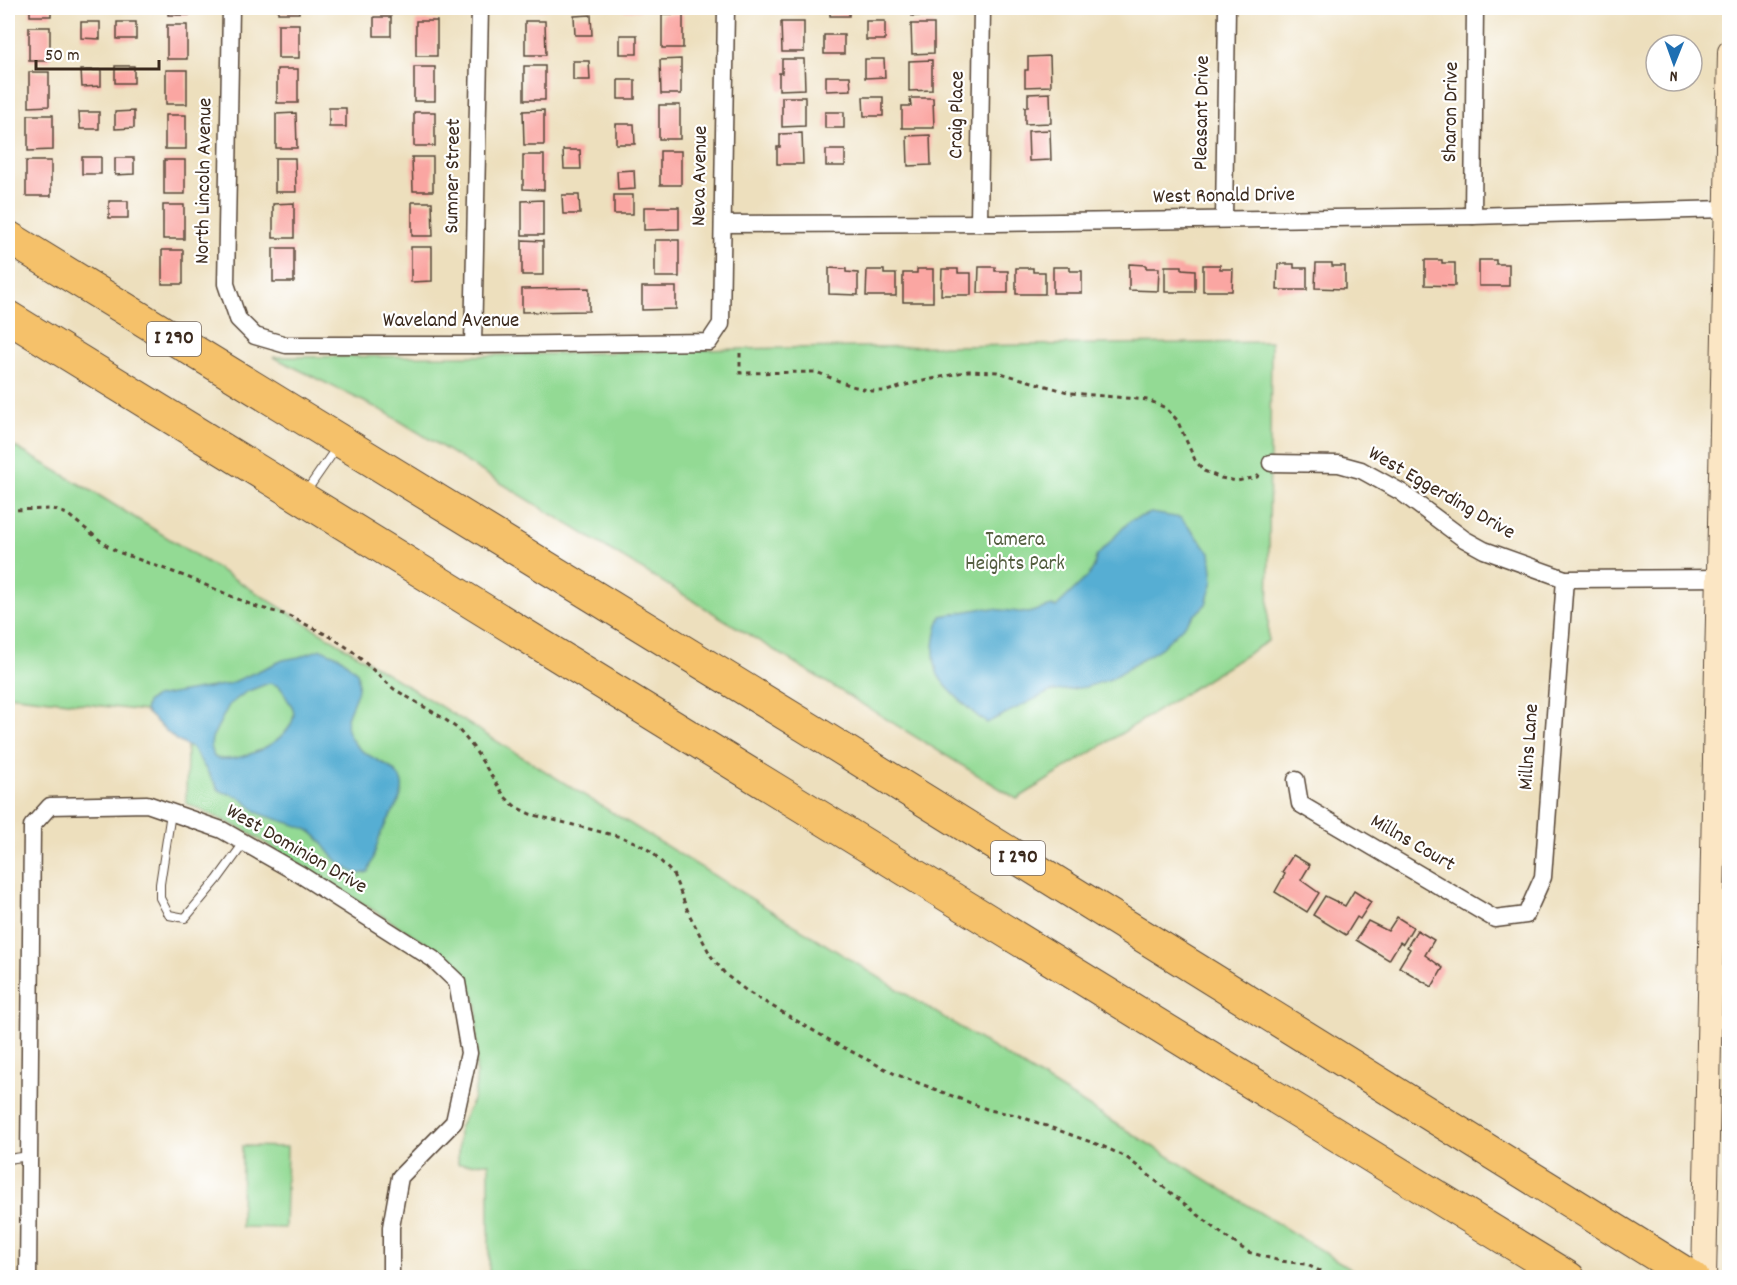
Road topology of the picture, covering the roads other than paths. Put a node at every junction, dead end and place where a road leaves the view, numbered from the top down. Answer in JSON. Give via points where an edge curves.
{"nodes":[{"id":1,"x":231,"y":8,"type":"edge"},
{"id":2,"x":480,"y":8,"type":"edge"},
{"id":3,"x":726,"y":8,"type":"edge"},
{"id":4,"x":982,"y":8,"type":"edge"},
{"id":5,"x":1227,"y":8,"type":"edge"},
{"id":6,"x":1475,"y":8,"type":"edge"},
{"id":7,"x":1730,"y":52,"type":"edge"},
{"id":8,"x":1729,"y":141,"type":"edge"},
{"id":9,"x":1726,"y":208,"type":"junction"},
{"id":10,"x":1473,"y":216,"type":"junction"},
{"id":11,"x":1224,"y":219,"type":"junction"},
{"id":12,"x":979,"y":223,"type":"junction"},
{"id":13,"x":723,"y":224,"type":"junction"},
{"id":14,"x":8,"y":237,"type":"edge"},
{"id":15,"x":226,"y":284,"type":"joint"},
{"id":16,"x":8,"y":317,"type":"edge"},
{"id":17,"x":709,"y":342,"type":"joint"},
{"id":18,"x":473,"y":345,"type":"junction"},
{"id":19,"x":340,"y":441,"type":"junction"},
{"id":20,"x":1271,"y":463,"type":"road end"},
{"id":21,"x":302,"y":498,"type":"junction"},
{"id":22,"x":1724,"y":578,"type":"edge"},
{"id":23,"x":1565,"y":579,"type":"junction"},
{"id":24,"x":1296,"y":780,"type":"dead end"},
{"id":25,"x":171,"y":813,"type":"junction"},
{"id":26,"x":244,"y":843,"type":"junction"},
{"id":27,"x":1526,"y":915,"type":"joint"},
{"id":28,"x":29,"y":1156,"type":"junction"},
{"id":29,"x":8,"y":1159,"type":"edge"},
{"id":30,"x":28,"y":1278,"type":"edge"},
{"id":31,"x":391,"y":1278,"type":"edge"},
{"id":32,"x":1569,"y":1278,"type":"edge"},
{"id":33,"x":1693,"y":1278,"type":"edge"},
{"id":34,"x":1704,"y":1278,"type":"edge"}],
"edges":[{"from":1,"to":15,"type":"street","name":"North Lincoln Avenue"},
{"from":2,"to":18,"type":"street","name":"Sumner Street"},
{"from":3,"to":13,"type":"street","name":"Neva Avenue"},
{"from":4,"to":12,"type":"street","name":"Craig Place"},
{"from":5,"to":11,"type":"street","name":"Pleasant Drive"},
{"from":6,"to":10,"type":"street","name":"Sharon Drive"},
{"from":7,"to":8,"type":"street"},
{"from":8,"to":9,"type":"street"},
{"from":9,"to":10,"type":"street","name":"West Ronald Drive"},
{"from":9,"to":22,"type":"street"},
{"from":10,"to":11,"type":"street","name":"West Ronald Drive"},
{"from":11,"to":12,"type":"street","name":"West Ronald Drive"},
{"from":12,"to":13,"type":"street","name":"West Ronald Drive"},
{"from":13,"to":17,"type":"street","name":"Neva Avenue","via":[[721,324]]},
{"from":14,"to":19,"type":"highway","number":"I 290"},
{"from":15,"to":18,"type":"street","name":"Waveland Avenue","via":[[238,319],[255,336],[286,345]]},
{"from":16,"to":21,"type":"highway"},
{"from":17,"to":18,"type":"street","name":"Waveland Avenue"},
{"from":19,"to":21,"type":"lane"},
{"from":19,"to":33,"type":"highway","number":"I 290"},
{"from":20,"to":23,"type":"street","name":"West Eggerding Drive","via":[[1339,464],[1360,470],[1401,492],[1484,550]]},
{"from":21,"to":32,"type":"highway"},
{"from":22,"to":23,"type":"street","name":"West Eggerding Drive"},
{"from":22,"to":34,"type":"street"},
{"from":23,"to":27,"type":"street","name":"Millns Lane","via":[[1543,877]]},
{"from":24,"to":27,"type":"street","name":"Millns Court","via":[[1300,804],[1495,919]]},
{"from":25,"to":26,"type":"street","name":"West Dominion Drive","via":[[222,830]]},
{"from":25,"to":26,"type":"lane","via":[[160,884],[160,898],[169,915],[185,918]]},
{"from":25,"to":28,"type":"street","name":"West Dominion Drive","via":[[147,804],[50,806],[32,826]]},
{"from":26,"to":31,"type":"street","name":"West Dominion Drive","via":[[302,875],[433,959],[457,982],[469,1053],[454,1122],[400,1177],[392,1227]]},
{"from":28,"to":29,"type":"lane"},
{"from":28,"to":30,"type":"street"}]}
